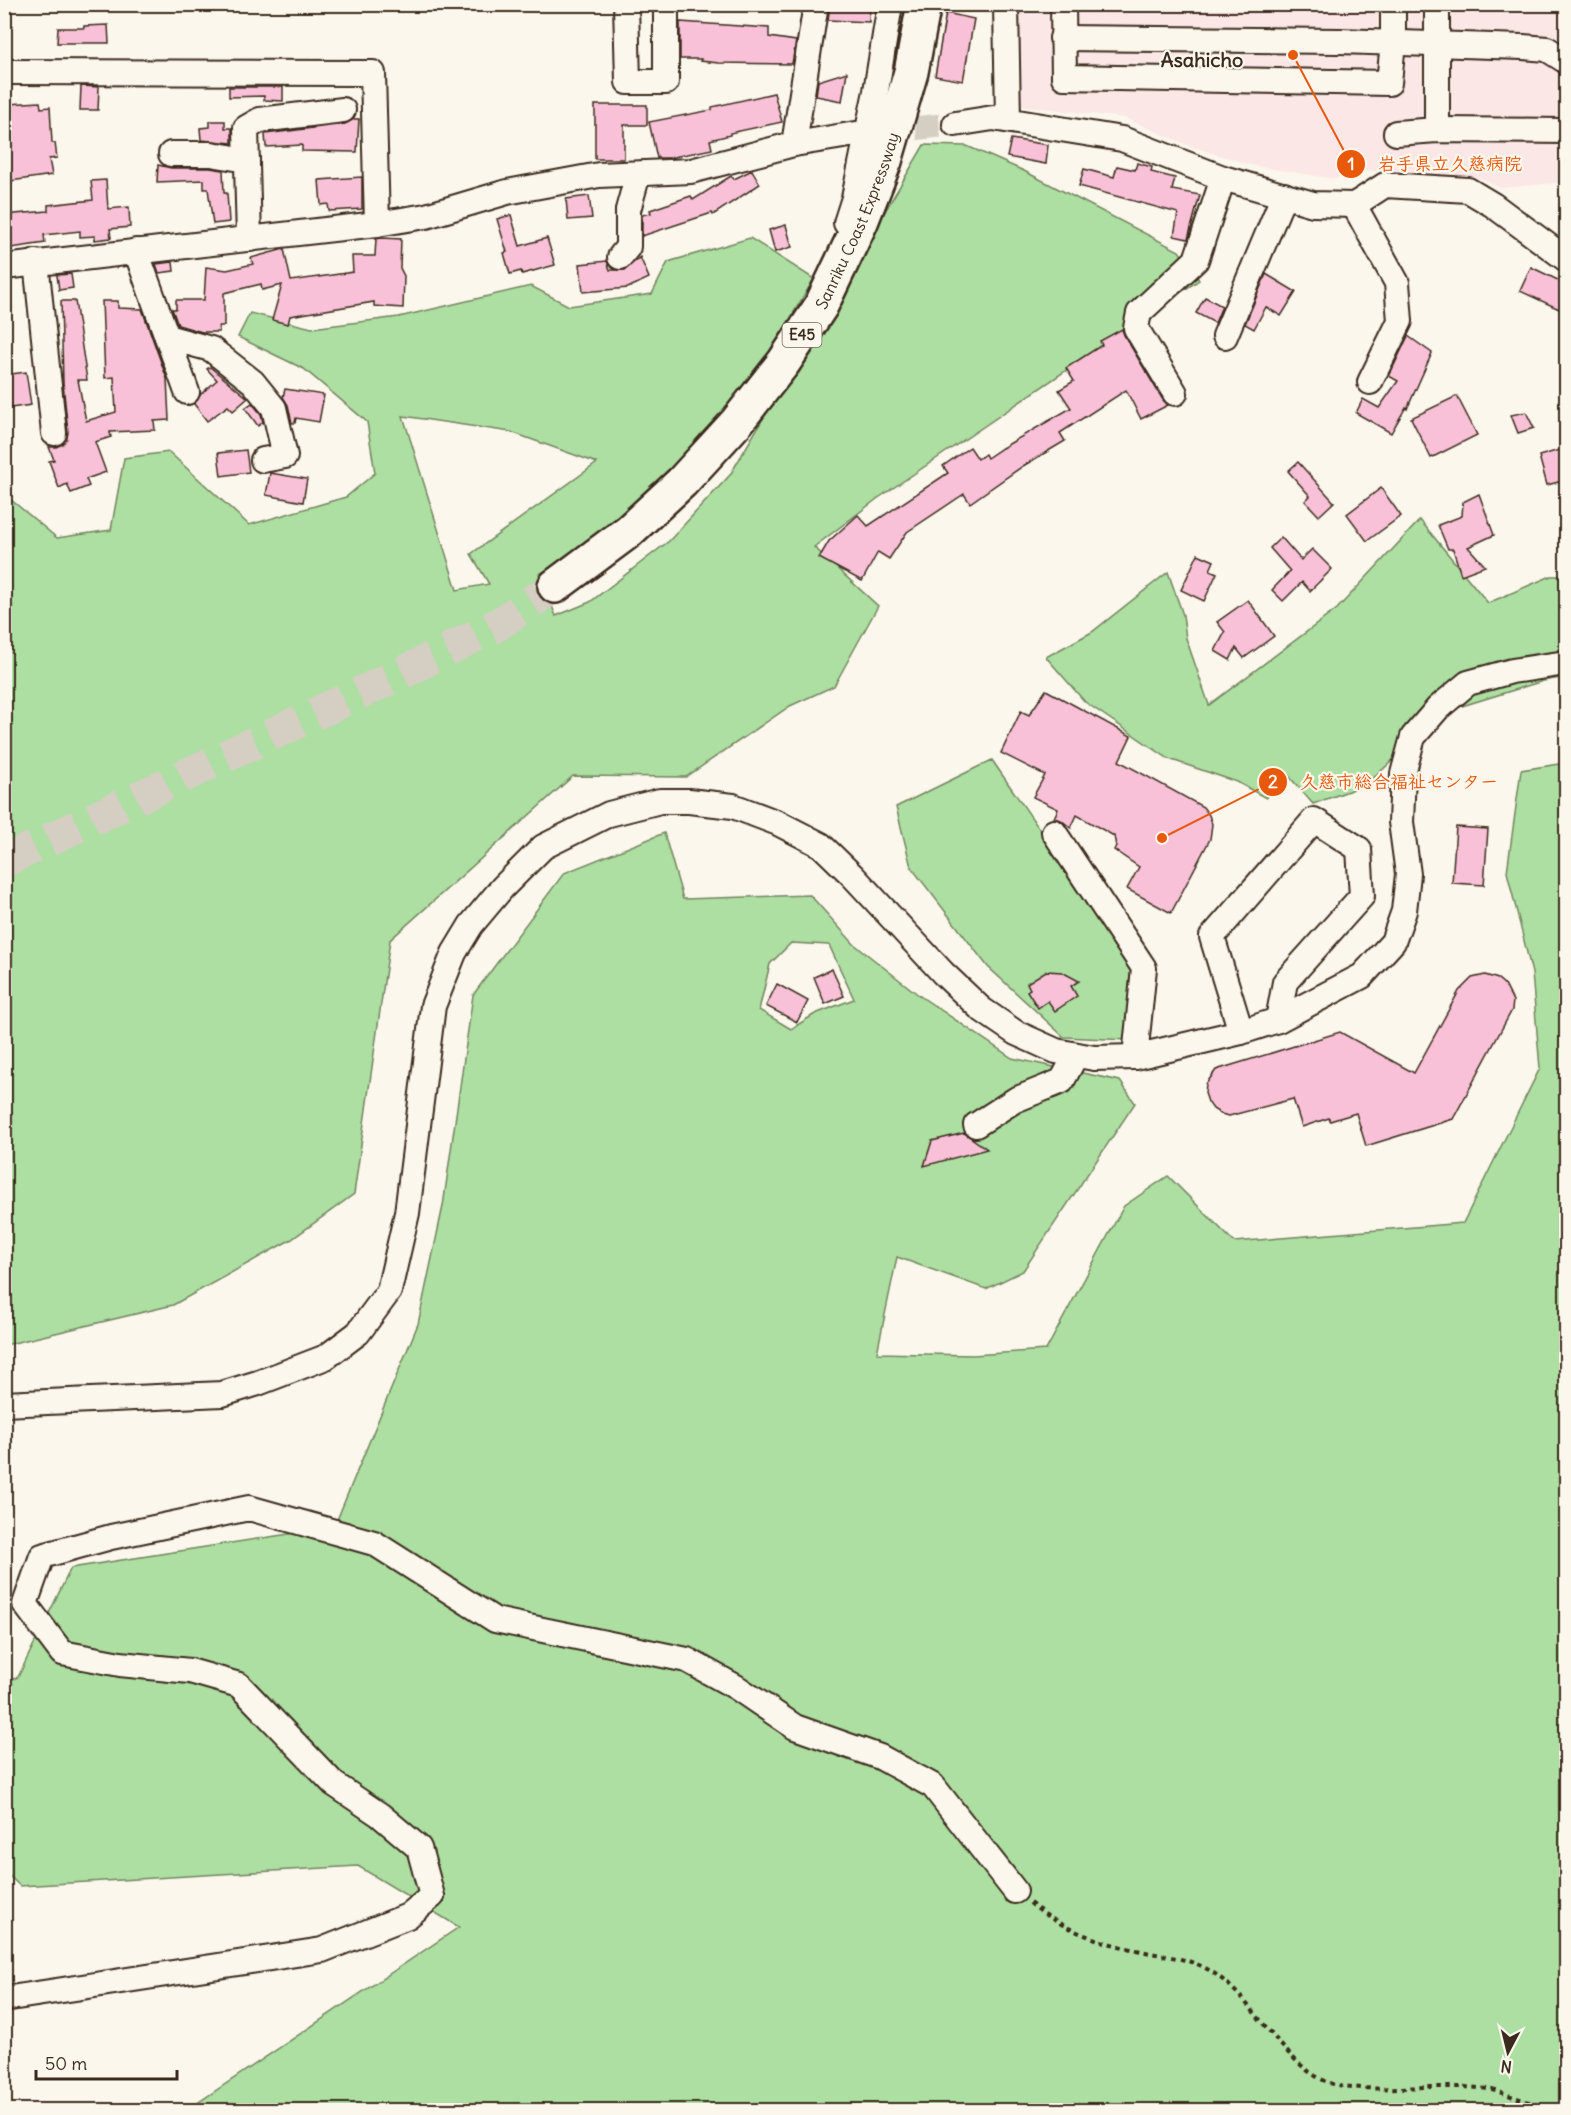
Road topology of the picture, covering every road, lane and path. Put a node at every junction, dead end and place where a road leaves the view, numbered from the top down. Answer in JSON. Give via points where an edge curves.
{"nodes":[{"id":1,"x":626,"y":4,"type":"edge"},
{"id":2,"x":666,"y":4,"type":"edge"},
{"id":3,"x":816,"y":4,"type":"edge"},
{"id":4,"x":890,"y":4,"type":"edge"},
{"id":5,"x":924,"y":4,"type":"edge"},
{"id":6,"x":1006,"y":4,"type":"edge"},
{"id":7,"x":1063,"y":4,"type":"edge"},
{"id":8,"x":1393,"y":4,"type":"edge"},
{"id":9,"x":1437,"y":4,"type":"edge"},
{"id":10,"x":1062,"y":38,"type":"junction"},
{"id":11,"x":1393,"y":42,"type":"junction"},
{"id":12,"x":1438,"y":43,"type":"junction"},
{"id":13,"x":1566,"y":61,"type":"edge"},
{"id":14,"x":4,"y":72,"type":"edge"},
{"id":15,"x":343,"y":110,"type":"dead end"},
{"id":16,"x":1008,"y":120,"type":"junction"},
{"id":17,"x":955,"y":124,"type":"tunnel mouth"},
{"id":18,"x":1437,"y":130,"type":"junction"},
{"id":19,"x":1566,"y":131,"type":"edge"},
{"id":20,"x":856,"y":134,"type":"tunnel mouth"},
{"id":21,"x":1396,"y":134,"type":"dead end"},
{"id":22,"x":794,"y":144,"type":"junction"},
{"id":23,"x":171,"y":153,"type":"dead end"},
{"id":24,"x":247,"y":160,"type":"junction"},
{"id":25,"x":638,"y":174,"type":"junction"},
{"id":26,"x":1223,"y":178,"type":"junction"},
{"id":27,"x":1284,"y":195,"type":"junction"},
{"id":28,"x":1354,"y":205,"type":"junction"},
{"id":29,"x":376,"y":224,"type":"junction"},
{"id":30,"x":249,"y":239,"type":"junction"},
{"id":31,"x":136,"y":251,"type":"junction"},
{"id":32,"x":620,"y":257,"type":"dead end"},
{"id":33,"x":1566,"y":259,"type":"edge"},
{"id":34,"x":36,"y":262,"type":"junction"},
{"id":35,"x":4,"y":267,"type":"edge"},
{"id":36,"x":821,"y":306,"type":"junction"},
{"id":37,"x":1225,"y":336,"type":"dead end"},
{"id":38,"x":167,"y":337,"type":"junction"},
{"id":39,"x":1370,"y":382,"type":"dead end"},
{"id":40,"x":187,"y":392,"type":"dead end"},
{"id":41,"x":1175,"y":393,"type":"dead end"},
{"id":42,"x":54,"y":433,"type":"dead end"},
{"id":43,"x":263,"y":460,"type":"dead end"},
{"id":44,"x":555,"y":586,"type":"tunnel mouth"},
{"id":45,"x":1566,"y":663,"type":"edge"},
{"id":46,"x":1054,"y":832,"type":"dead end"},
{"id":47,"x":1278,"y":1020,"type":"junction"},
{"id":48,"x":1241,"y":1032,"type":"junction"},
{"id":49,"x":1076,"y":1054,"type":"junction"},
{"id":50,"x":1135,"y":1057,"type":"junction"},
{"id":51,"x":976,"y":1125,"type":"dead end"},
{"id":52,"x":4,"y":1404,"type":"edge"},
{"id":53,"x":1015,"y":1891,"type":"joint"},
{"id":54,"x":4,"y":1999,"type":"edge"},
{"id":55,"x":1553,"y":2110,"type":"edge"}],
"edges":[{"from":1,"to":2,"type":"street","via":[[628,82],[666,81]]},
{"from":3,"to":22,"type":"street"},
{"from":4,"to":36,"type":"street","via":[[854,198]]},
{"from":5,"to":36,"type":"highway","name":"Sanriku Coast Expressway","number":"E45","via":[[911,72],[885,161]]},
{"from":6,"to":16,"type":"street"},
{"from":7,"to":10,"type":"street"},
{"from":8,"to":11,"type":"street"},
{"from":9,"to":12,"type":"street"},
{"from":10,"to":11,"type":"street"},
{"from":10,"to":11,"type":"street","via":[[1064,77],[1389,83]]},
{"from":11,"to":12,"type":"street"},
{"from":12,"to":13,"type":"street","via":[[1547,49]]},
{"from":12,"to":18,"type":"street"},
{"from":14,"to":29,"type":"street","via":[[373,73]]},
{"from":15,"to":24,"type":"street","via":[[260,120],[246,128]]},
{"from":16,"to":17,"type":"street","via":[[993,118]]},
{"from":16,"to":26,"type":"street","via":[[1122,139]]},
{"from":18,"to":19,"type":"street"},
{"from":18,"to":21,"type":"street"},
{"from":20,"to":22,"type":"street"},
{"from":22,"to":25,"type":"street","via":[[691,171]]},
{"from":23,"to":24,"type":"street"},
{"from":24,"to":30,"type":"street"},
{"from":25,"to":29,"type":"street","via":[[599,175],[507,192],[426,216]]},
{"from":25,"to":32,"type":"street","via":[[628,210],[628,247]]},
{"from":26,"to":27,"type":"street"},
{"from":26,"to":41,"type":"street","via":[[1196,260],[1139,313],[1136,328]]},
{"from":27,"to":28,"type":"street","via":[[1313,204]]},
{"from":27,"to":37,"type":"street"},
{"from":28,"to":33,"type":"street","via":[[1385,185],[1468,190]]},
{"from":28,"to":39,"type":"street","via":[[1398,283],[1400,321]]},
{"from":29,"to":30,"type":"street"},
{"from":30,"to":31,"type":"street"},
{"from":31,"to":34,"type":"street"},
{"from":31,"to":38,"type":"street"},
{"from":34,"to":35,"type":"street"},
{"from":34,"to":42,"type":"street"},
{"from":36,"to":44,"type":"highway","name":"Sanriku Coast Expressway","number":"E45","via":[[743,414],[682,482],[629,531]]},
{"from":38,"to":40,"type":"street"},
{"from":38,"to":43,"type":"street","via":[[211,350],[253,382],[274,408],[285,456]]},
{"from":45,"to":47,"type":"street","via":[[1468,683],[1438,708],[1413,737],[1403,774],[1401,822],[1408,874],[1404,911],[1393,942],[1362,976]]},
{"from":46,"to":50,"type":"street","via":[[1144,968]]},
{"from":47,"to":48,"type":"street"},
{"from":47,"to":48,"type":"street","via":[[1285,982],[1362,896],[1359,849],[1314,820],[1212,937]]},
{"from":48,"to":50,"type":"street"},
{"from":49,"to":50,"type":"street","via":[[1094,1058]]},
{"from":49,"to":51,"type":"street","via":[[1062,1081],[1015,1101]]},
{"from":49,"to":52,"type":"street","via":[[1056,1051],[1016,1033],[981,1009],[821,845],[733,806],[660,801],[609,814],[543,848],[496,895],[454,952],[433,1006],[407,1213],[389,1291],[358,1333],[326,1357],[222,1394]]},
{"from":53,"to":54,"type":"street","via":[[933,1786],[880,1757],[795,1727],[687,1660],[495,1620],[374,1543],[249,1508],[42,1556],[25,1604],[62,1653],[190,1671],[239,1685],[334,1784],[380,1815],[418,1848],[432,1896],[408,1916],[322,1950]]},
{"from":53,"to":55,"type":"path","via":[[1046,1916],[1082,1935],[1207,1968],[1231,1985],[1297,2061],[1336,2085],[1491,2090]]}]}
